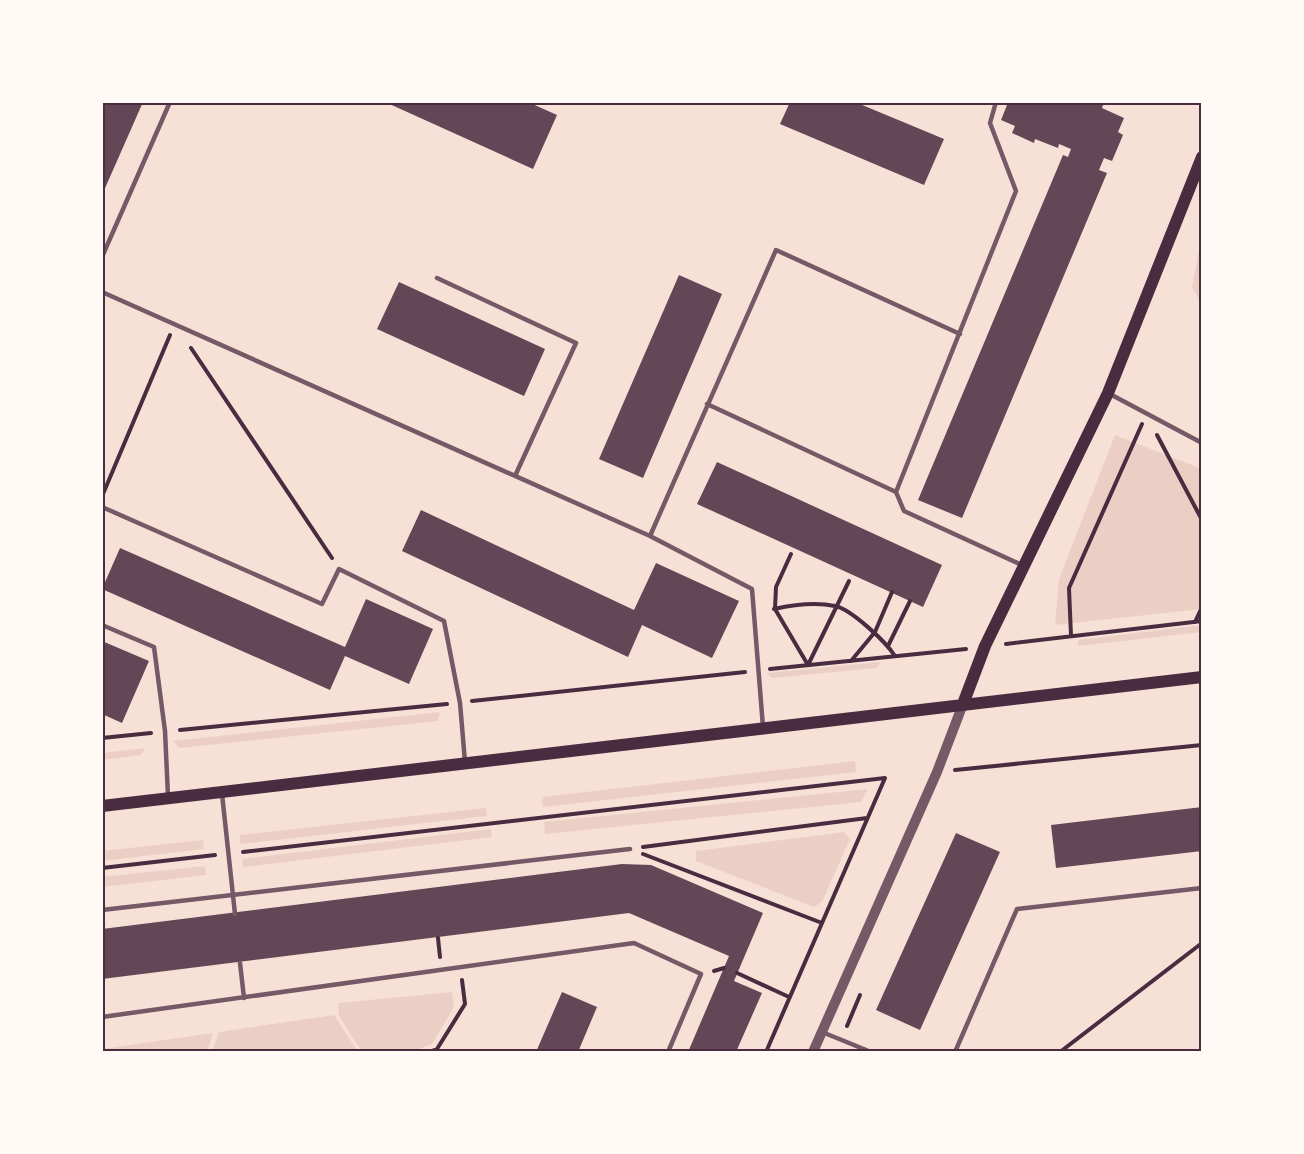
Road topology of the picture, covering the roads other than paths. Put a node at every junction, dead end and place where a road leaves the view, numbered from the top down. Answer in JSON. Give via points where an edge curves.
{"nodes":[{"id":1,"x":170,"y":102,"type":"edge"},
{"id":2,"x":996,"y":102,"type":"edge"},
{"id":3,"x":1202,"y":157,"type":"edge"},
{"id":4,"x":102,"y":257,"type":"edge"},
{"id":5,"x":437,"y":278,"type":"dead end"},
{"id":6,"x":102,"y":292,"type":"edge"},
{"id":7,"x":960,"y":334,"type":"junction"},
{"id":8,"x":1108,"y":393,"type":"junction"},
{"id":9,"x":707,"y":404,"type":"junction"},
{"id":10,"x":1202,"y":443,"type":"edge"},
{"id":11,"x":515,"y":476,"type":"junction"},
{"id":12,"x":896,"y":492,"type":"junction"},
{"id":13,"x":102,"y":507,"type":"edge"},
{"id":14,"x":650,"y":536,"type":"junction"},
{"id":15,"x":1024,"y":566,"type":"junction"},
{"id":16,"x":102,"y":625,"type":"edge"},
{"id":17,"x":1202,"y":677,"type":"edge"},
{"id":18,"x":963,"y":704,"type":"junction"},
{"id":19,"x":763,"y":727,"type":"junction"},
{"id":20,"x":465,"y":763,"type":"junction"},
{"id":21,"x":222,"y":791,"type":"junction"},
{"id":22,"x":168,"y":799,"type":"junction"},
{"id":23,"x":102,"y":806,"type":"edge"},
{"id":24,"x":630,"y":849,"type":"road end"},
{"id":25,"x":1202,"y":888,"type":"edge"},
{"id":26,"x":233,"y":897,"type":"junction"},
{"id":27,"x":102,"y":910,"type":"edge"},
{"id":28,"x":235,"y":914,"type":"dead end"},
{"id":29,"x":240,"y":963,"type":"dead end"},
{"id":30,"x":244,"y":998,"type":"junction"},
{"id":31,"x":102,"y":1017,"type":"edge"},
{"id":32,"x":822,"y":1032,"type":"junction"},
{"id":33,"x":668,"y":1052,"type":"edge"},
{"id":34,"x":813,"y":1052,"type":"edge"},
{"id":35,"x":871,"y":1052,"type":"edge"},
{"id":36,"x":955,"y":1052,"type":"edge"}],
"edges":[{"from":1,"to":4,"type":"lane"},
{"from":2,"to":7,"type":"lane","via":[[990,123],[1016,191]]},
{"from":3,"to":8,"type":"main road"},
{"from":5,"to":11,"type":"lane","via":[[576,343]]},
{"from":6,"to":11,"type":"lane"},
{"from":7,"to":9,"type":"lane","via":[[776,250]]},
{"from":7,"to":12,"type":"lane"},
{"from":8,"to":10,"type":"lane"},
{"from":8,"to":15,"type":"main road"},
{"from":9,"to":12,"type":"lane"},
{"from":9,"to":14,"type":"lane"},
{"from":11,"to":14,"type":"lane"},
{"from":12,"to":15,"type":"lane","via":[[904,511]]},
{"from":13,"to":20,"type":"lane","via":[[322,604],[339,569],[444,621],[460,703]]},
{"from":14,"to":19,"type":"lane","via":[[752,589]]},
{"from":15,"to":18,"type":"main road","via":[[985,646]]},
{"from":16,"to":22,"type":"lane","via":[[154,647],[165,731]]},
{"from":17,"to":18,"type":"main road"},
{"from":18,"to":19,"type":"main road"},
{"from":18,"to":32,"type":"street"},
{"from":19,"to":20,"type":"main road"},
{"from":20,"to":21,"type":"main road"},
{"from":21,"to":22,"type":"main road"},
{"from":21,"to":26,"type":"lane"},
{"from":22,"to":23,"type":"main road"},
{"from":24,"to":26,"type":"lane"},
{"from":25,"to":36,"type":"lane","via":[[1017,909]]},
{"from":26,"to":27,"type":"lane"},
{"from":26,"to":28,"type":"lane"},
{"from":29,"to":30,"type":"lane"},
{"from":30,"to":31,"type":"lane"},
{"from":30,"to":33,"type":"lane","via":[[634,943],[701,974]]},
{"from":32,"to":34,"type":"street"},
{"from":32,"to":35,"type":"lane"}]}
